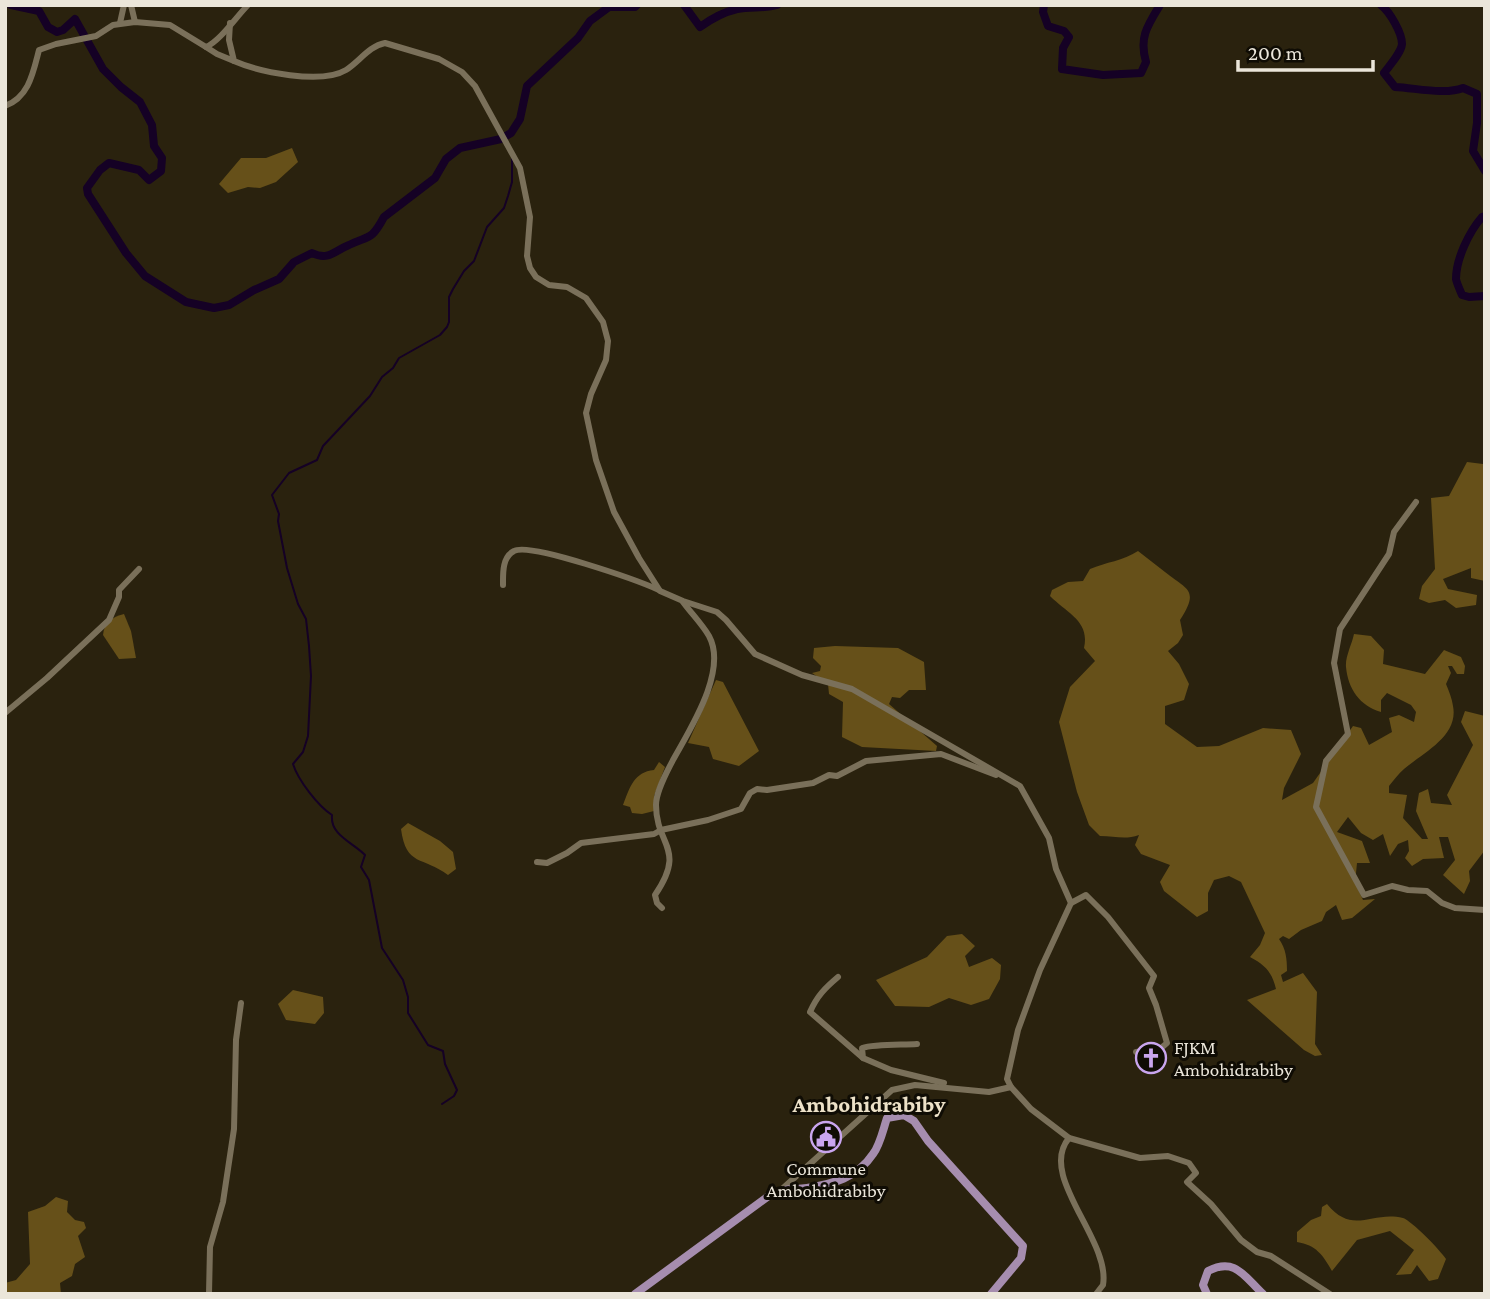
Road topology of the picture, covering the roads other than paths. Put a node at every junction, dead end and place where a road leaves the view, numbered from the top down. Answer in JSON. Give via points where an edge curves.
{"nodes":[{"id":1,"x":124,"y":5,"type":"edge"},
{"id":2,"x":131,"y":5,"type":"edge"},
{"id":3,"x":248,"y":5,"type":"edge"},
{"id":4,"x":135,"y":22,"type":"junction"},
{"id":5,"x":120,"y":23,"type":"junction"},
{"id":6,"x":229,"y":23,"type":"junction"},
{"id":7,"x":206,"y":47,"type":"junction"},
{"id":8,"x":234,"y":61,"type":"junction"},
{"id":9,"x":5,"y":106,"type":"edge"},
{"id":10,"x":1416,"y":502,"type":"dead end"},
{"id":11,"x":139,"y":569,"type":"dead end"},
{"id":12,"x":503,"y":585,"type":"dead end"},
{"id":13,"x":660,"y":591,"type":"junction"},
{"id":14,"x":682,"y":601,"type":"junction"},
{"id":15,"x":5,"y":713,"type":"edge"},
{"id":16,"x":1010,"y":781,"type":"junction"},
{"id":17,"x":661,"y":830,"type":"junction"},
{"id":18,"x":537,"y":862,"type":"dead end"},
{"id":19,"x":1071,"y":903,"type":"junction"},
{"id":20,"x":663,"y":908,"type":"dead end"},
{"id":21,"x":1485,"y":910,"type":"edge"},
{"id":22,"x":838,"y":978,"type":"dead end"},
{"id":23,"x":240,"y":1003,"type":"dead end"},
{"id":24,"x":917,"y":1044,"type":"dead end"},
{"id":25,"x":1136,"y":1052,"type":"dead end"},
{"id":26,"x":863,"y":1058,"type":"junction"},
{"id":27,"x":951,"y":1087,"type":"junction"},
{"id":28,"x":1011,"y":1087,"type":"junction"},
{"id":29,"x":1069,"y":1138,"type":"junction"},
{"id":30,"x":782,"y":1189,"type":"junction"},
{"id":31,"x":209,"y":1294,"type":"edge"},
{"id":32,"x":635,"y":1294,"type":"edge"},
{"id":33,"x":991,"y":1294,"type":"edge"},
{"id":34,"x":1096,"y":1294,"type":"edge"},
{"id":35,"x":1207,"y":1294,"type":"edge"},
{"id":36,"x":1263,"y":1294,"type":"edge"},
{"id":37,"x":1330,"y":1294,"type":"edge"}],
"edges":[{"from":1,"to":5,"type":"street"},
{"from":2,"to":4,"type":"street"},
{"from":3,"to":6,"type":"street"},
{"from":4,"to":5,"type":"street"},
{"from":4,"to":7,"type":"street","via":[[170,25]]},
{"from":5,"to":9,"type":"street","via":[[96,36],[39,50],[27,90]]},
{"from":6,"to":7,"type":"street","via":[[215,43]]},
{"from":6,"to":8,"type":"street"},
{"from":7,"to":8,"type":"street"},
{"from":8,"to":13,"type":"street","via":[[258,70],[323,77],[344,71],[385,43],[439,60],[462,72],[475,86],[520,168],[530,217],[530,268],[549,285],[567,287],[586,298],[603,322],[606,360],[586,414],[614,512]]},
{"from":10,"to":21,"type":"street","via":[[1394,532],[1389,554],[1340,629],[1334,663],[1348,734],[1326,761],[1316,807],[1364,895],[1392,886],[1427,891],[1455,908]]},
{"from":11,"to":15,"type":"street","via":[[119,590],[109,620]]},
{"from":12,"to":13,"type":"street","via":[[505,560],[522,549],[577,561]]},
{"from":13,"to":14,"type":"street"},
{"from":14,"to":16,"type":"street","via":[[716,612],[755,654],[802,675],[852,689]]},
{"from":14,"to":17,"type":"street","via":[[710,638],[715,670],[660,791],[656,804]]},
{"from":16,"to":17,"type":"street","via":[[941,754],[866,761],[837,776],[798,787],[757,789],[741,809]]},
{"from":16,"to":19,"type":"street","via":[[1020,786],[1049,838]]},
{"from":17,"to":18,"type":"street","via":[[581,843],[547,863]]},
{"from":17,"to":20,"type":"street","via":[[671,859],[655,895]]},
{"from":19,"to":25,"type":"street","via":[[1086,895],[1154,976],[1149,988],[1167,1043],[1160,1049]]},
{"from":19,"to":28,"type":"street","via":[[1018,1030],[1007,1079]]},
{"from":22,"to":26,"type":"street","via":[[824,989],[810,1012]]},
{"from":23,"to":31,"type":"street","via":[[234,1129],[223,1202],[210,1247]]},
{"from":24,"to":26,"type":"street","via":[[862,1048]]},
{"from":26,"to":27,"type":"street"},
{"from":27,"to":28,"type":"street","via":[[989,1092]]},
{"from":27,"to":30,"type":"street","via":[[915,1085],[892,1090]]},
{"from":28,"to":29,"type":"street"},
{"from":29,"to":34,"type":"street","via":[[1062,1151],[1062,1173],[1102,1264],[1103,1285]]},
{"from":29,"to":37,"type":"street","via":[[1140,1158],[1168,1156],[1189,1163],[1196,1173],[1187,1182],[1241,1240]]},
{"from":30,"to":32,"type":"main road"},
{"from":30,"to":33,"type":"main road","via":[[849,1178],[873,1154],[887,1118],[904,1115],[1023,1246],[1021,1258]]},
{"from":35,"to":36,"type":"main road","via":[[1203,1284],[1208,1271],[1221,1264],[1243,1273]]}]}
